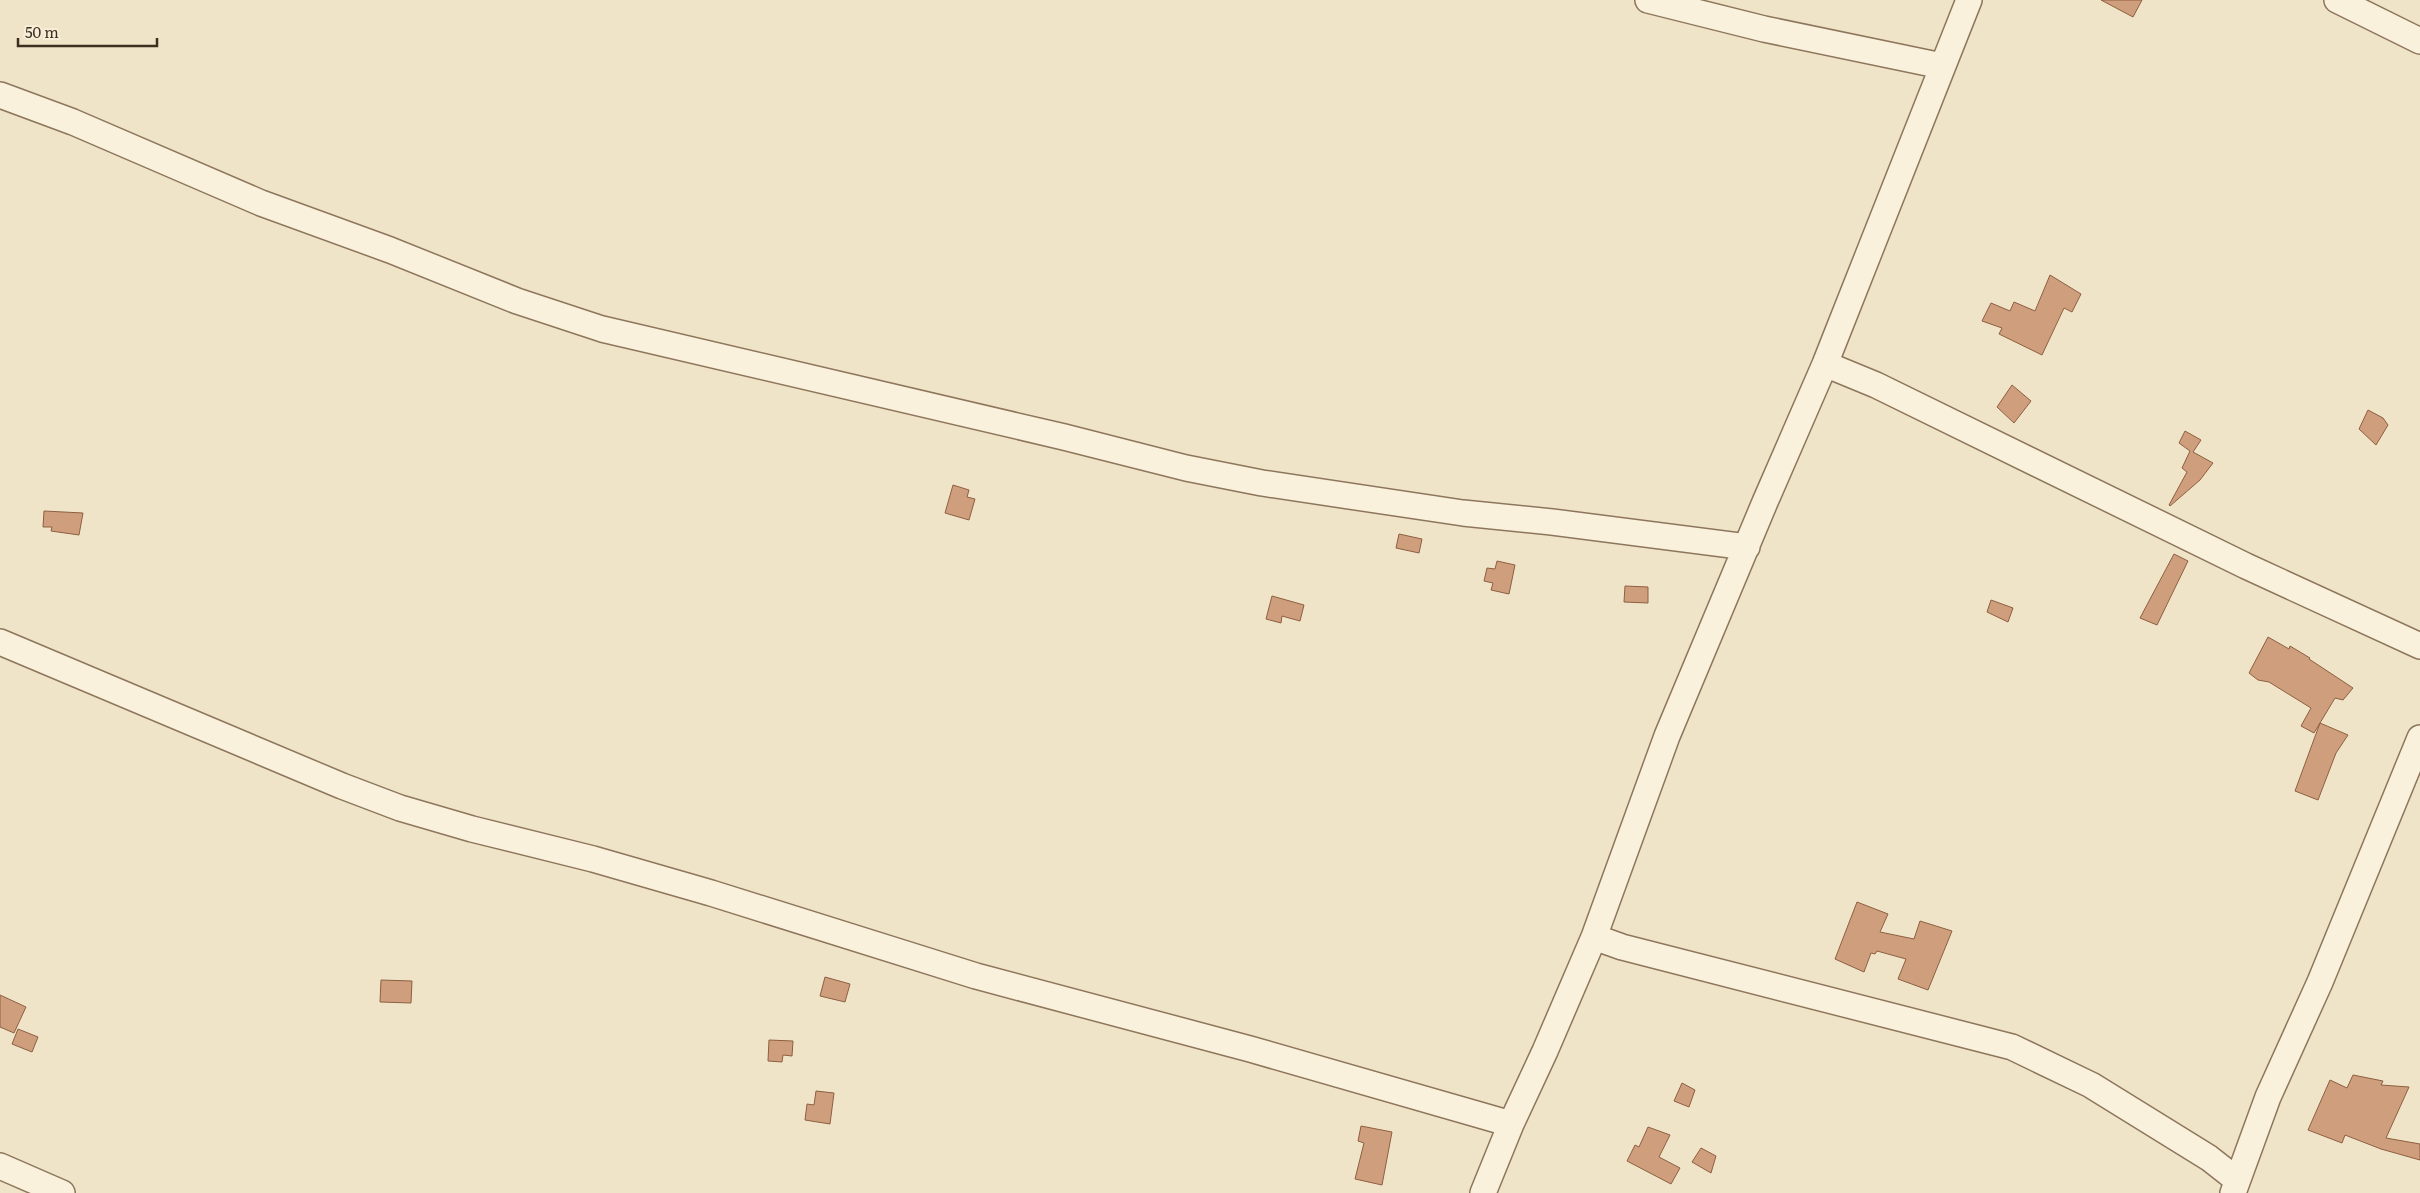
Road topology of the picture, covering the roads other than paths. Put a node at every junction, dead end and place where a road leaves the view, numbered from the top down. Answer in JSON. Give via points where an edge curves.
{"nodes":[{"id":1,"x":1648,"y":0,"type":"edge"},
{"id":2,"x":1969,"y":0,"type":"edge"},
{"id":3,"x":2337,"y":0,"type":"edge"},
{"id":4,"x":2420,"y":41,"type":"edge"},
{"id":5,"x":1942,"y":66,"type":"junction"},
{"id":6,"x":0,"y":95,"type":"edge"},
{"id":7,"x":1825,"y":364,"type":"junction"},
{"id":8,"x":1747,"y":547,"type":"junction"},
{"id":9,"x":0,"y":642,"type":"edge"},
{"id":10,"x":2420,"y":646,"type":"edge"},
{"id":11,"x":2420,"y":738,"type":"edge"},
{"id":12,"x":1594,"y":937,"type":"junction"},
{"id":13,"x":1511,"y":1124,"type":"junction"},
{"id":14,"x":0,"y":1166,"type":"edge"},
{"id":15,"x":2235,"y":1186,"type":"edge"},
{"id":16,"x":62,"y":1193,"type":"edge"},
{"id":17,"x":1484,"y":1193,"type":"edge"}],
"edges":[{"from":1,"to":5,"type":"street","via":[[1764,29]]},
{"from":2,"to":5,"type":"street"},
{"from":3,"to":4,"type":"street"},
{"from":5,"to":7,"type":"street"},
{"from":6,"to":8,"type":"street","via":[[73,122],[261,204],[390,250],[517,301],[602,329],[1186,468],[1262,483],[1463,513]]},
{"from":7,"to":8,"type":"street"},
{"from":7,"to":10,"type":"street","via":[[1876,385],[2238,562]]},
{"from":8,"to":12,"type":"street","via":[[1667,736]]},
{"from":9,"to":13,"type":"street","via":[[400,808],[702,890],[976,976],[1250,1049]]},
{"from":11,"to":15,"type":"street","via":[[2320,982],[2268,1097]]},
{"from":12,"to":13,"type":"street"},
{"from":12,"to":15,"type":"street","via":[[1622,947],[2012,1047],[2091,1085],[2209,1158]]},
{"from":13,"to":17,"type":"street"},
{"from":14,"to":16,"type":"street"}]}
